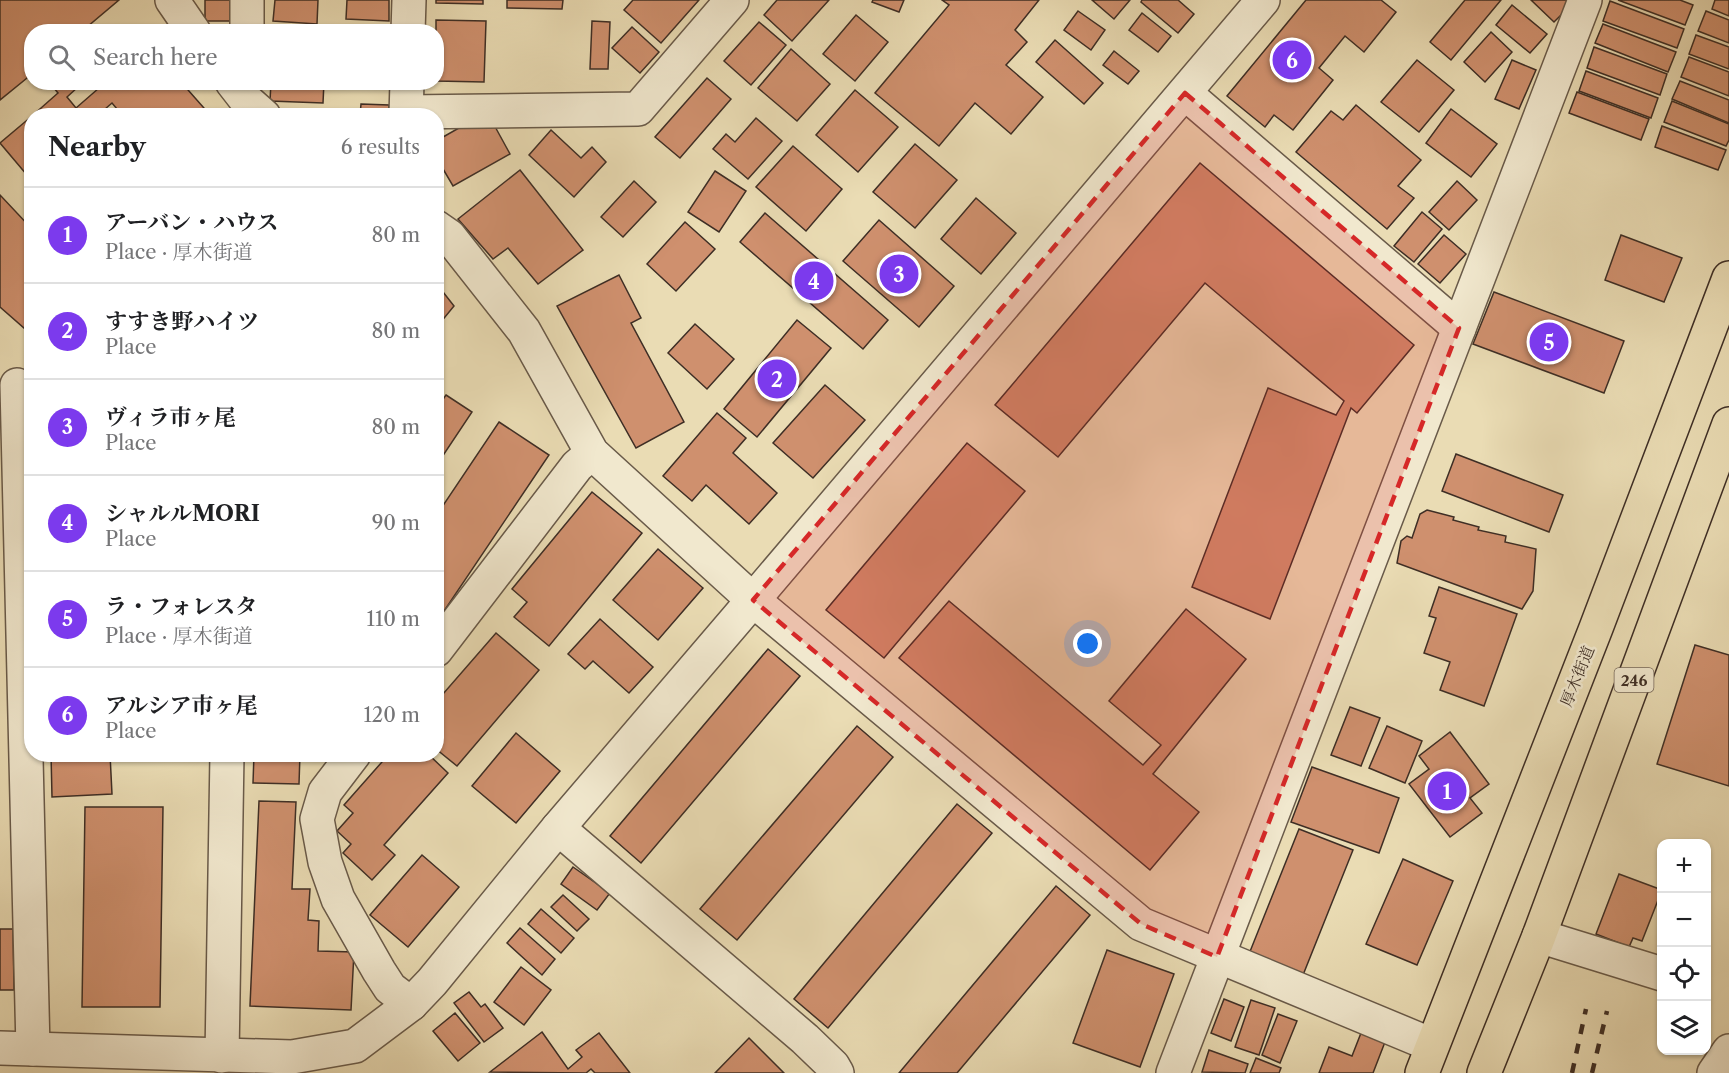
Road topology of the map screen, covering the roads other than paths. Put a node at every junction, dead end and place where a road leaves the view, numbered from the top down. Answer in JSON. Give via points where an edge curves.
{"nodes":[{"id":1,"x":172,"y":0,"type":"edge"},
{"id":2,"x":247,"y":0,"type":"edge"},
{"id":3,"x":409,"y":0,"type":"edge"},
{"id":4,"x":732,"y":0,"type":"edge"},
{"id":5,"x":1263,"y":0,"type":"edge"},
{"id":6,"x":1586,"y":0,"type":"edge"},
{"id":7,"x":188,"y":24,"type":"edge"},
{"id":8,"x":247,"y":24,"type":"edge"},
{"id":9,"x":408,"y":24,"type":"edge"},
{"id":10,"x":1185,"y":93,"type":"junction"},
{"id":11,"x":407,"y":103,"type":"edge"},
{"id":12,"x":444,"y":233,"type":"edge"},
{"id":13,"x":1729,"y":278,"type":"edge"},
{"id":14,"x":1459,"y":328,"type":"junction"},
{"id":15,"x":16,"y":385,"type":"edge"},
{"id":16,"x":1729,"y":424,"type":"edge"},
{"id":17,"x":592,"y":453,"type":"junction"},
{"id":18,"x":753,"y":600,"type":"junction"},
{"id":19,"x":444,"y":640,"type":"edge"},
{"id":20,"x":24,"y":697,"type":"edge"},
{"id":21,"x":26,"y":762,"type":"edge"},
{"id":22,"x":227,"y":762,"type":"edge"},
{"id":23,"x":348,"y":762,"type":"edge"},
{"id":24,"x":558,"y":828,"type":"junction"},
{"id":25,"x":1539,"y":936,"type":"junction"},
{"id":26,"x":1217,"y":957,"type":"junction"},
{"id":27,"x":1657,"y":972,"type":"edge"},
{"id":28,"x":411,"y":1004,"type":"junction"},
{"id":29,"x":0,"y":1048,"type":"edge"},
{"id":30,"x":33,"y":1049,"type":"junction"},
{"id":31,"x":222,"y":1056,"type":"junction"},
{"id":32,"x":1427,"y":1059,"type":"edge"},
{"id":33,"x":837,"y":1073,"type":"edge"},
{"id":34,"x":1173,"y":1073,"type":"edge"},
{"id":35,"x":1484,"y":1073,"type":"edge"}],
"edges":[{"from":1,"to":7,"type":"street"},
{"from":2,"to":8,"type":"street"},
{"from":3,"to":9,"type":"street"},
{"from":4,"to":11,"type":"street","via":[[638,109]]},
{"from":5,"to":10,"type":"street"},
{"from":6,"to":14,"type":"street"},
{"from":10,"to":14,"type":"street"},
{"from":10,"to":18,"type":"street"},
{"from":12,"to":17,"type":"street","via":[[524,331]]},
{"from":13,"to":32,"type":"highway","name":"厚木街道"},
{"from":14,"to":26,"type":"street"},
{"from":15,"to":20,"type":"street"},
{"from":16,"to":25,"type":"highway","number":"246"},
{"from":17,"to":18,"type":"street"},
{"from":17,"to":19,"type":"street","via":[[577,466]]},
{"from":18,"to":24,"type":"street"},
{"from":18,"to":26,"type":"street","via":[[1141,924]]},
{"from":21,"to":30,"type":"street"},
{"from":22,"to":31,"type":"street"},
{"from":23,"to":28,"type":"street","via":[[325,792],[317,819],[325,862],[338,899],[378,971],[390,988]]},
{"from":24,"to":28,"type":"street"},
{"from":24,"to":33,"type":"street","via":[[805,1039]]},
{"from":25,"to":27,"type":"street"},
{"from":25,"to":35,"type":"highway","number":"246"},
{"from":26,"to":32,"type":"street"},
{"from":26,"to":34,"type":"street"},
{"from":28,"to":31,"type":"street","via":[[355,1046],[291,1058]]},
{"from":29,"to":30,"type":"street"},
{"from":30,"to":31,"type":"street"}]}
